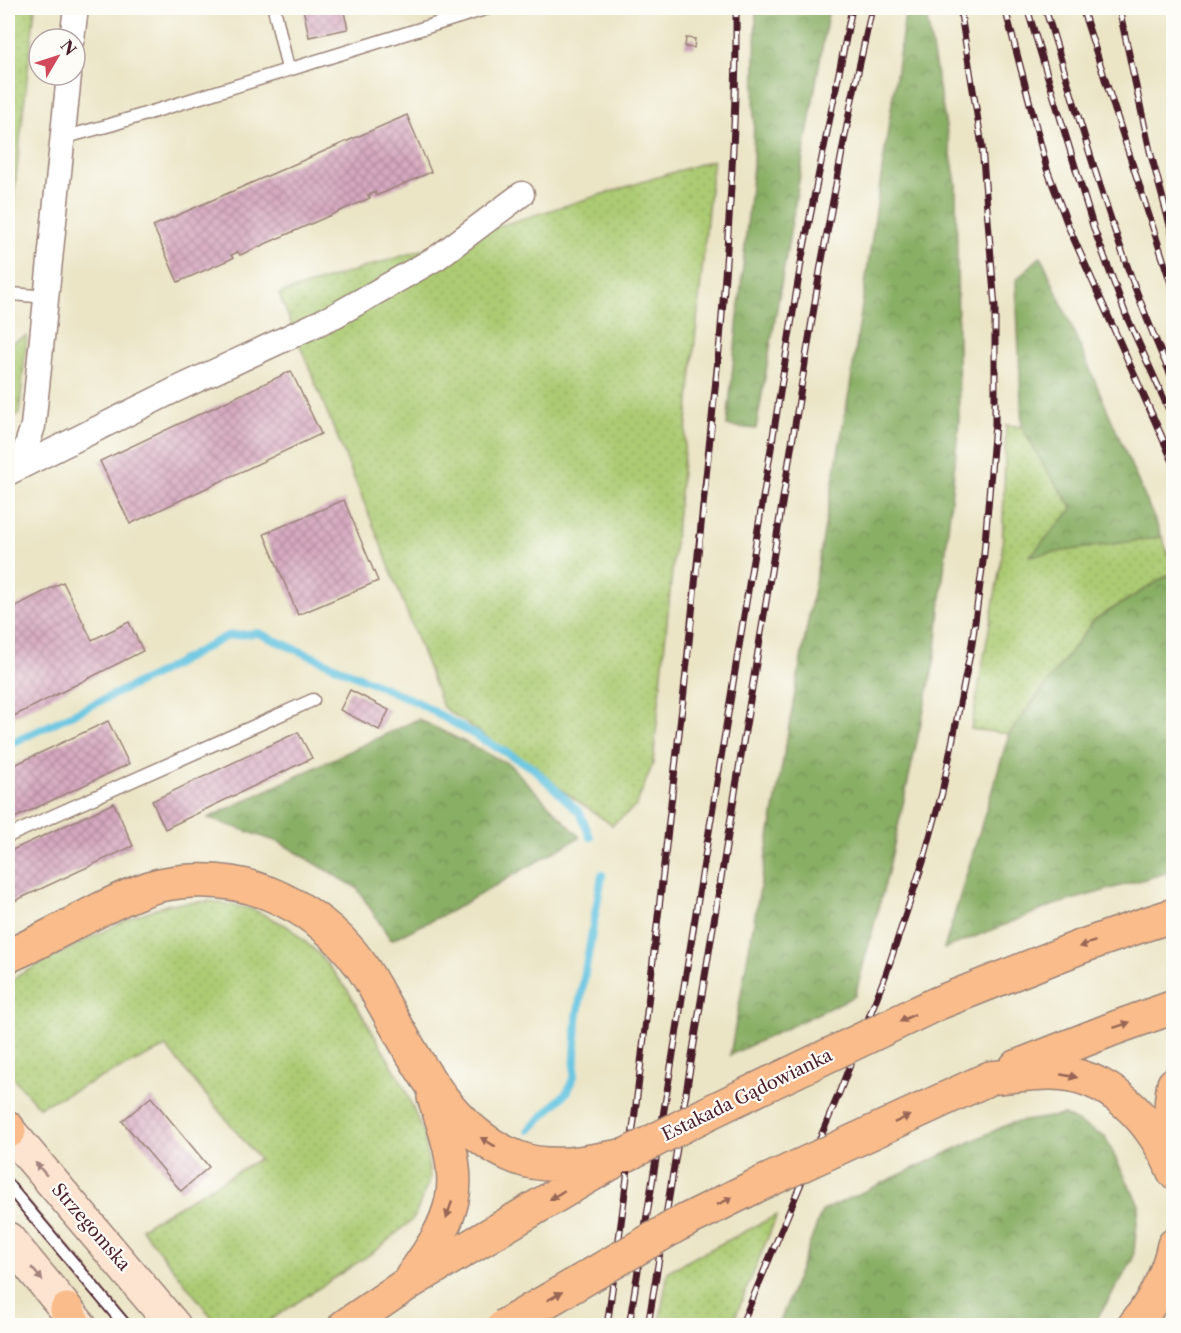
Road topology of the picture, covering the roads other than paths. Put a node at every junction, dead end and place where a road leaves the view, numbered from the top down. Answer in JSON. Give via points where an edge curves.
{"nodes":[{"id":1,"x":76,"y":8,"type":"edge"},
{"id":2,"x":274,"y":8,"type":"edge"},
{"id":3,"x":488,"y":8,"type":"edge"},
{"id":4,"x":74,"y":27,"type":"edge"},
{"id":5,"x":288,"y":69,"type":"junction"},
{"id":6,"x":68,"y":87,"type":"edge"},
{"id":7,"x":62,"y":138,"type":"junction"},
{"id":8,"x":522,"y":194,"type":"dead end"},
{"id":9,"x":8,"y":290,"type":"edge"},
{"id":10,"x":47,"y":297,"type":"junction"},
{"id":11,"x":8,"y":472,"type":"edge"},
{"id":12,"x":313,"y":699,"type":"dead end"},
{"id":13,"x":8,"y":836,"type":"edge"},
{"id":14,"x":1173,"y":915,"type":"edge"},
{"id":15,"x":15,"y":957,"type":"edge"},
{"id":16,"x":1173,"y":1007,"type":"edge"},
{"id":17,"x":424,"y":1073,"type":"junction"},
{"id":18,"x":990,"y":1078,"type":"junction"},
{"id":19,"x":1173,"y":1084,"type":"edge"},
{"id":20,"x":8,"y":1130,"type":"edge"},
{"id":21,"x":626,"y":1155,"type":"junction"},
{"id":22,"x":1173,"y":1156,"type":"edge"},
{"id":23,"x":1173,"y":1172,"type":"edge"},
{"id":24,"x":8,"y":1185,"type":"edge"},
{"id":25,"x":8,"y":1239,"type":"edge"},
{"id":26,"x":1173,"y":1245,"type":"edge"},
{"id":27,"x":407,"y":1284,"type":"junction"},
{"id":28,"x":74,"y":1320,"type":"edge"},
{"id":29,"x":126,"y":1326,"type":"edge"},
{"id":30,"x":174,"y":1326,"type":"edge"},
{"id":31,"x":345,"y":1326,"type":"edge"},
{"id":32,"x":504,"y":1326,"type":"edge"},
{"id":33,"x":1134,"y":1326,"type":"edge"}],
"edges":[{"from":1,"to":4,"type":"street"},
{"from":2,"to":5,"type":"lane"},
{"from":3,"to":5,"type":"lane"},
{"from":5,"to":7,"type":"lane"},
{"from":6,"to":7,"type":"street"},
{"from":7,"to":10,"type":"street"},
{"from":8,"to":11,"type":"street","via":[[438,257],[336,315]]},
{"from":9,"to":10,"type":"lane","via":[[12,294]]},
{"from":10,"to":11,"type":"street","via":[[30,441]]},
{"from":12,"to":13,"type":"lane"},
{"from":14,"to":21,"type":"main road","name":"Estakada Gądowianka","one_way":true,"bridge":true,"via":[[936,1004]]},
{"from":15,"to":17,"type":"main road","via":[[131,895],[159,886],[224,882],[252,887],[313,917],[337,936],[361,965]]},
{"from":18,"to":16,"type":"main road","one_way":true},
{"from":21,"to":17,"type":"main road","one_way":true,"via":[[558,1165],[518,1158],[472,1131]]},
{"from":17,"to":27,"type":"main road","one_way":true,"via":[[442,1118],[452,1158],[452,1199],[444,1225]]},
{"from":18,"to":23,"type":"main road","one_way":true,"via":[[1052,1072],[1106,1088],[1141,1118],[1166,1152]]},
{"from":32,"to":18,"type":"main road","one_way":true,"bridge":true,"via":[[677,1225]]},
{"from":19,"to":22,"type":"main road"},
{"from":30,"to":20,"type":"main road","name":"Strzegomska","one_way":true},
{"from":21,"to":27,"type":"main road","name":"Estakada Gądowianka","one_way":true},
{"from":24,"to":29,"type":"lane"},
{"from":25,"to":28,"type":"main road","one_way":true},
{"from":26,"to":33,"type":"main road","via":[[1152,1301]]},
{"from":27,"to":31,"type":"main road","name":"Estakada Gądowianka"}]}
